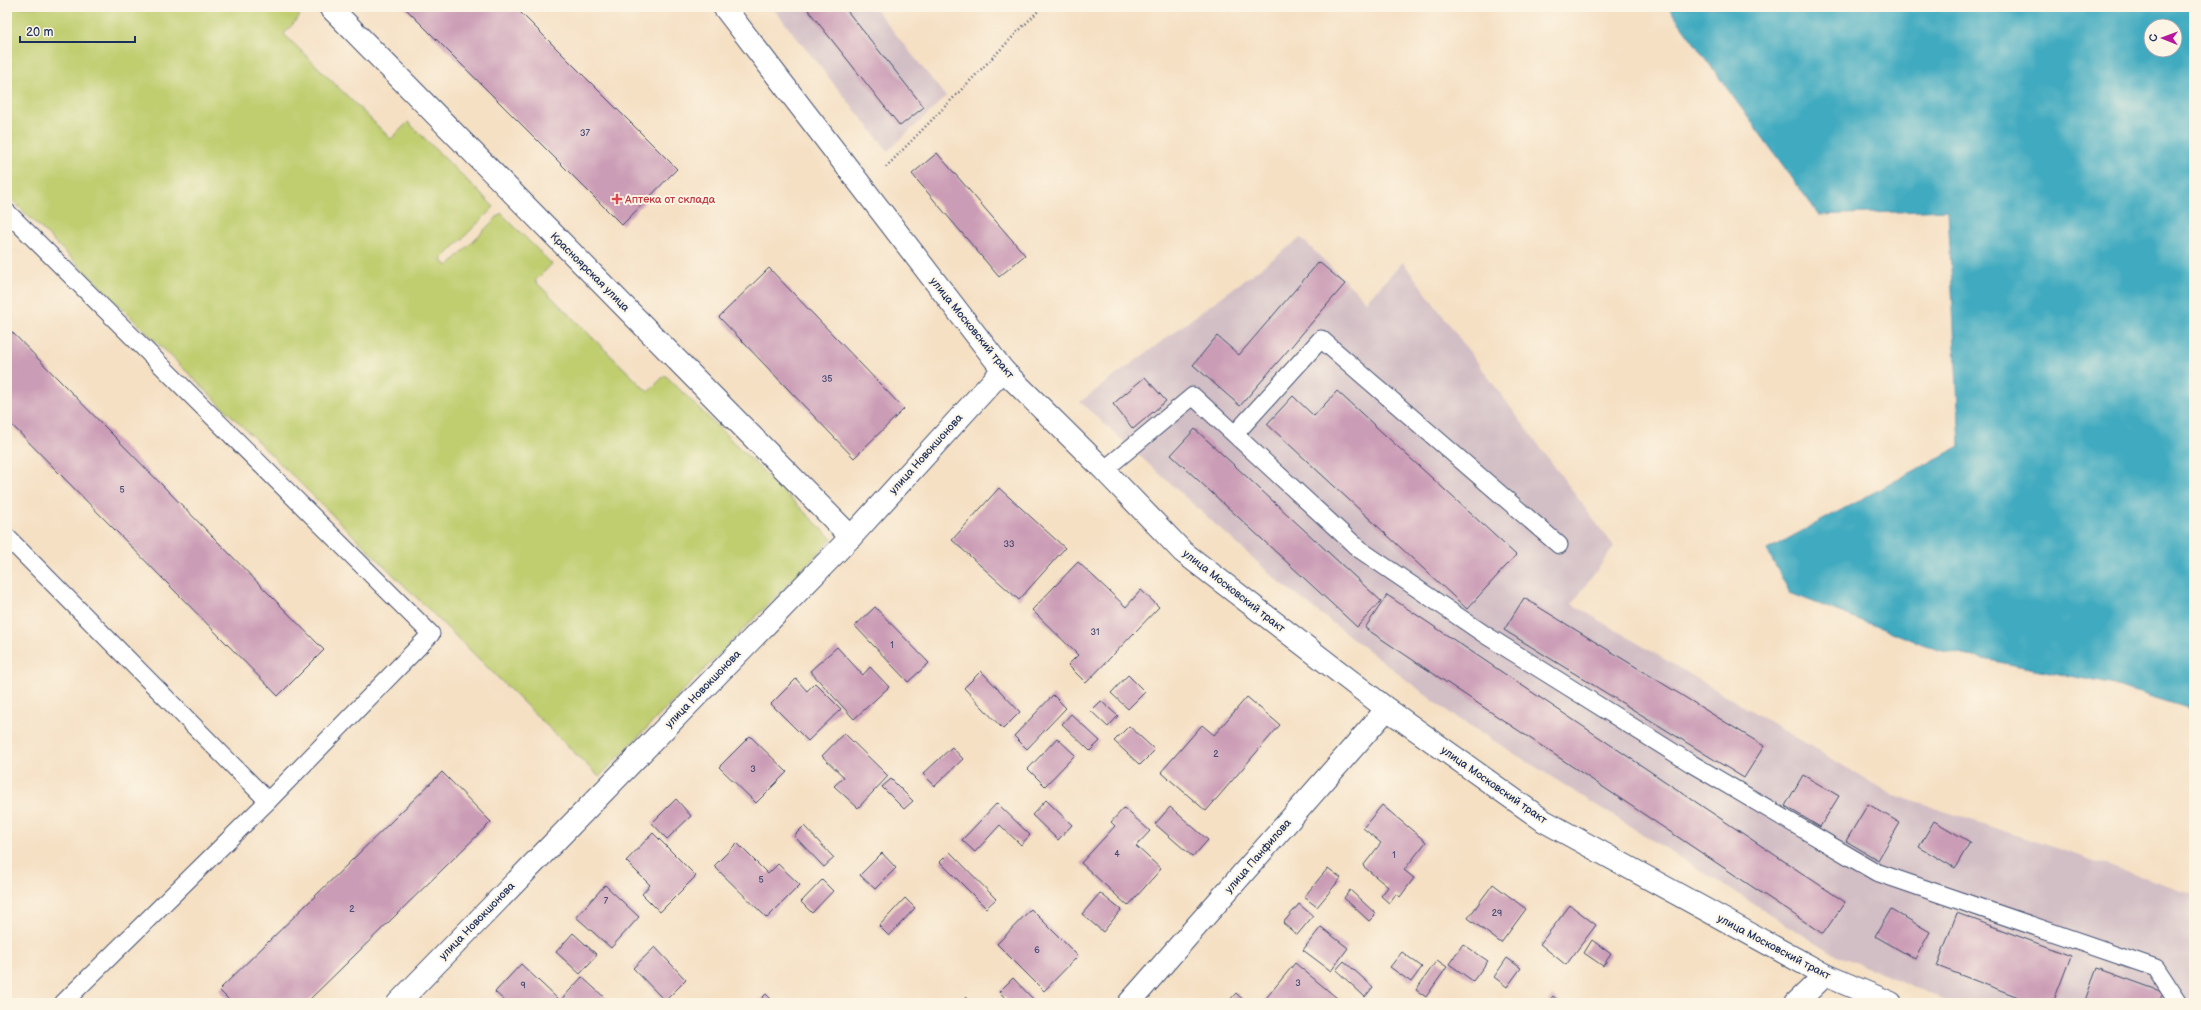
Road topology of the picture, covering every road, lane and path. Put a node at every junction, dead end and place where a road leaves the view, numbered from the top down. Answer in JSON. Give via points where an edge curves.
{"nodes":[{"id":1,"x":330,"y":7,"type":"edge"},
{"id":2,"x":724,"y":7,"type":"edge"},
{"id":3,"x":1042,"y":7,"type":"edge"},
{"id":4,"x":864,"y":190,"type":"junction"},
{"id":5,"x":7,"y":212,"type":"edge"},
{"id":6,"x":1003,"y":370,"type":"junction"},
{"id":7,"x":1235,"y":434,"type":"junction"},
{"id":8,"x":1104,"y":470,"type":"junction"},
{"id":9,"x":7,"y":537,"type":"edge"},
{"id":10,"x":851,"y":537,"type":"junction"},
{"id":11,"x":1559,"y":545,"type":"dead end"},
{"id":12,"x":1387,"y":709,"type":"junction"},
{"id":13,"x":268,"y":801,"type":"junction"},
{"id":14,"x":1825,"y":975,"type":"junction"},
{"id":15,"x":63,"y":1003,"type":"edge"},
{"id":16,"x":398,"y":1003,"type":"edge"},
{"id":17,"x":1129,"y":1003,"type":"edge"},
{"id":18,"x":1796,"y":1003,"type":"edge"},
{"id":19,"x":1891,"y":1003,"type":"edge"},
{"id":20,"x":2179,"y":1003,"type":"edge"}],
"edges":[{"from":1,"to":10,"type":"street","name":"Красноярская улица"},
{"from":2,"to":4,"type":"street","name":"улица Московский тракт"},
{"from":3,"to":4,"type":"path"},
{"from":4,"to":6,"type":"street","name":"улица Московский тракт"},
{"from":5,"to":13,"type":"lane","via":[[431,634]]},
{"from":6,"to":8,"type":"street","name":"улица Московский тракт"},
{"from":6,"to":10,"type":"street","name":"улица Новокшонова"},
{"from":7,"to":8,"type":"lane","via":[[1193,396]]},
{"from":7,"to":11,"type":"lane","via":[[1322,340]]},
{"from":7,"to":20,"type":"lane","via":[[1359,549],[1484,634],[1692,764],[1876,872],[2156,968]]},
{"from":8,"to":12,"type":"street","name":"улица Московский тракт","via":[[1183,552]]},
{"from":9,"to":13,"type":"lane"},
{"from":10,"to":16,"type":"street","name":"улица Новокшонова"},
{"from":12,"to":14,"type":"street","name":"улица Московский тракт","via":[[1544,821]]},
{"from":12,"to":17,"type":"street","name":"улица Панфилова"},
{"from":13,"to":15,"type":"lane"},
{"from":14,"to":18,"type":"street"},
{"from":14,"to":19,"type":"street","name":"улица Московский тракт"}]}
